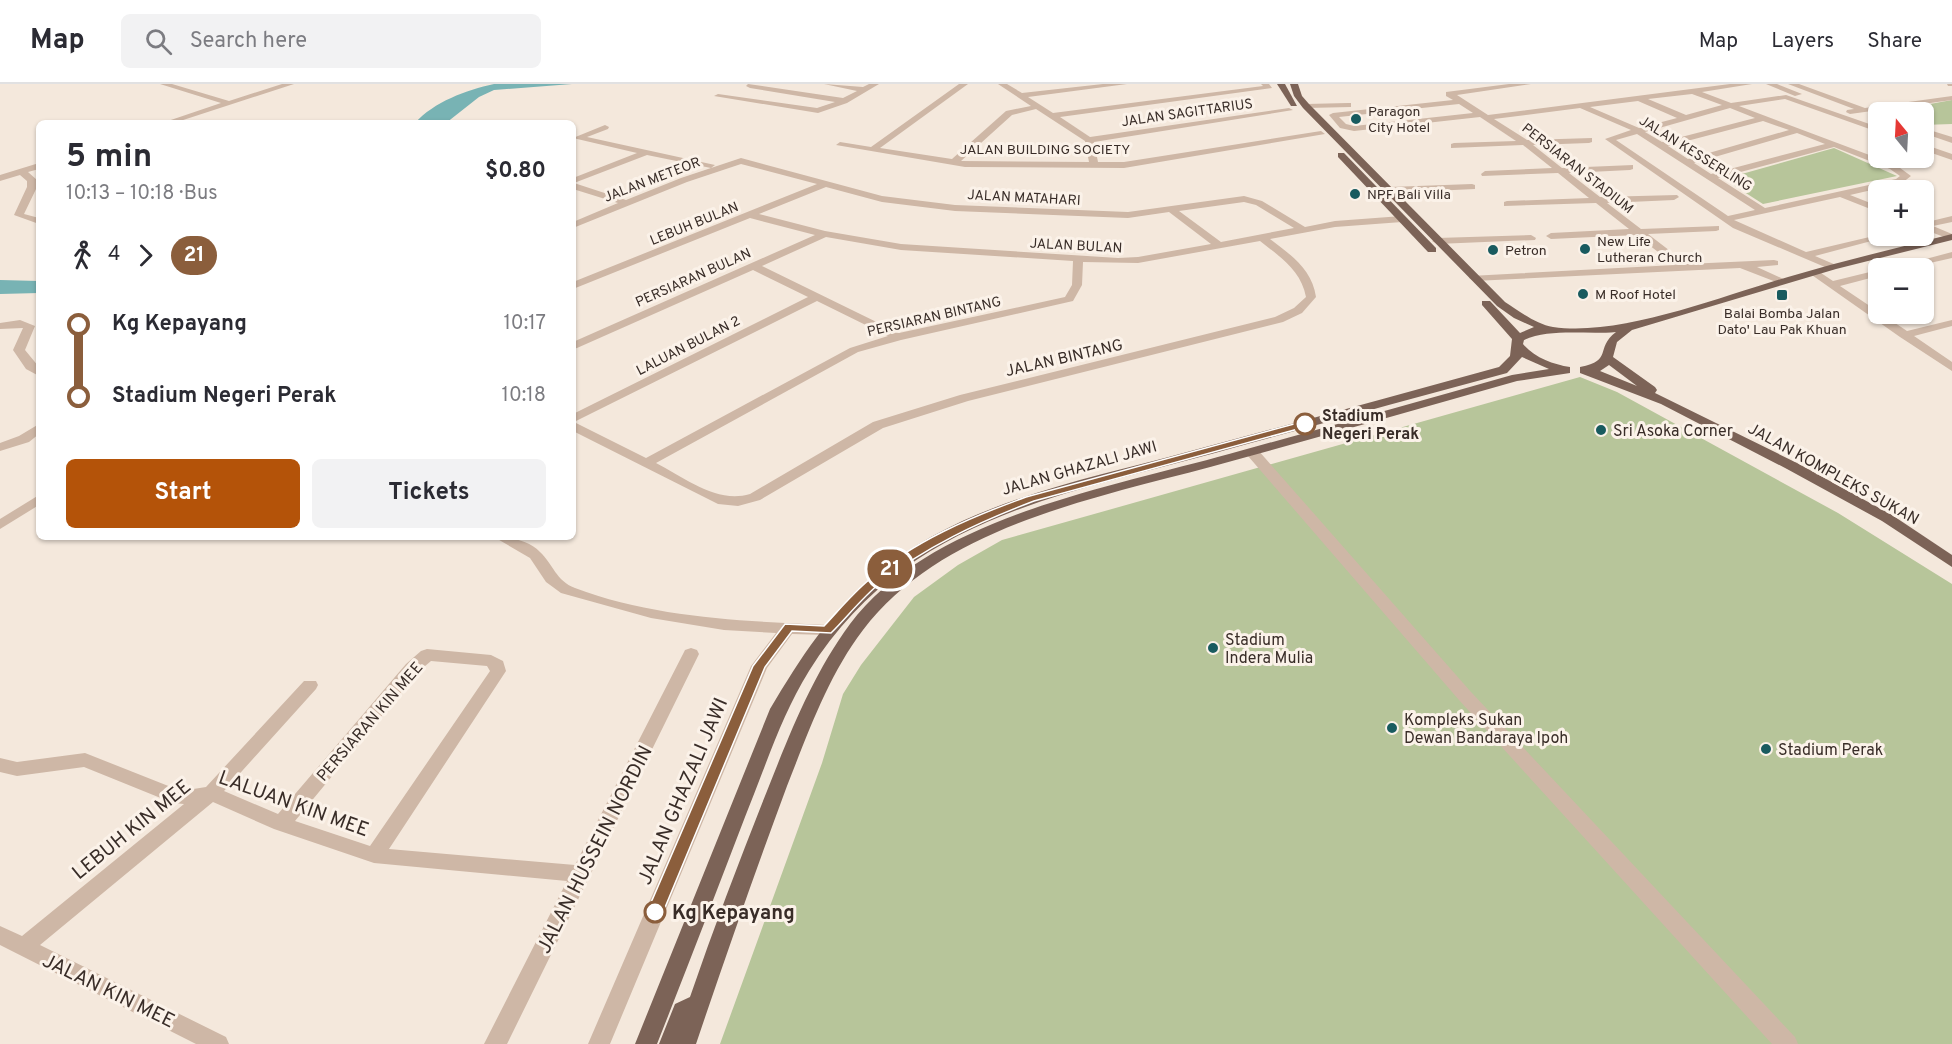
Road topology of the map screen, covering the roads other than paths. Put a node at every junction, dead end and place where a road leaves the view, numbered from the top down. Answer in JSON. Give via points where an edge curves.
{"nodes":[{"id":1,"x":165,"y":84,"type":"edge"},
{"id":2,"x":290,"y":84,"type":"edge"},
{"id":3,"x":753,"y":84,"type":"edge"},
{"id":4,"x":828,"y":84,"type":"edge"},
{"id":5,"x":874,"y":84,"type":"edge"},
{"id":6,"x":964,"y":84,"type":"edge"},
{"id":7,"x":1002,"y":84,"type":"edge"},
{"id":8,"x":1123,"y":84,"type":"edge"},
{"id":9,"x":1265,"y":84,"type":"edge"},
{"id":10,"x":1281,"y":84,"type":"edge"},
{"id":11,"x":1294,"y":84,"type":"edge"},
{"id":12,"x":1527,"y":84,"type":"edge"},
{"id":13,"x":1748,"y":84,"type":"edge"},
{"id":14,"x":1770,"y":84,"type":"edge"},
{"id":15,"x":1824,"y":84,"type":"edge"},
{"id":16,"x":865,"y":90,"type":"junction"},
{"id":17,"x":1788,"y":90,"type":"edge"},
{"id":18,"x":1692,"y":91,"type":"junction"},
{"id":19,"x":1801,"y":91,"type":"junction"},
{"id":20,"x":1450,"y":94,"type":"junction"},
{"id":21,"x":718,"y":96,"type":"dead end"},
{"id":22,"x":1018,"y":96,"type":"junction"},
{"id":23,"x":1639,"y":98,"type":"junction"},
{"id":24,"x":1952,"y":98,"type":"edge"},
{"id":25,"x":844,"y":101,"type":"junction"},
{"id":26,"x":1462,"y":101,"type":"junction"},
{"id":27,"x":226,"y":102,"type":"junction"},
{"id":28,"x":1359,"y":105,"type":"junction"},
{"id":29,"x":1306,"y":106,"type":"junction"},
{"id":30,"x":1582,"y":106,"type":"junction"},
{"id":31,"x":1730,"y":106,"type":"junction"},
{"id":32,"x":1036,"y":107,"type":"junction"},
{"id":33,"x":1289,"y":110,"type":"dead end"},
{"id":34,"x":1866,"y":110,"type":"junction"},
{"id":35,"x":1368,"y":111,"type":"junction"},
{"id":36,"x":1850,"y":112,"type":"junction"},
{"id":37,"x":1052,"y":116,"type":"junction"},
{"id":38,"x":1487,"y":116,"type":"junction"},
{"id":39,"x":1685,"y":118,"type":"junction"},
{"id":40,"x":1763,"y":118,"type":"junction"},
{"id":41,"x":1868,"y":119,"type":"edge"},
{"id":42,"x":175,"y":120,"type":"edge"},
{"id":43,"x":1868,"y":126,"type":"edge"},
{"id":44,"x":605,"y":127,"type":"dead end"},
{"id":45,"x":1952,"y":128,"type":"edge"},
{"id":46,"x":1637,"y":130,"type":"junction"},
{"id":47,"x":1796,"y":131,"type":"junction"},
{"id":48,"x":1934,"y":132,"type":"edge"},
{"id":49,"x":1321,"y":134,"type":"junction"},
{"id":50,"x":1934,"y":136,"type":"edge"},
{"id":51,"x":576,"y":139,"type":"edge"},
{"id":52,"x":1089,"y":140,"type":"junction"},
{"id":53,"x":1589,"y":140,"type":"dead end"},
{"id":54,"x":1952,"y":140,"type":"edge"},
{"id":55,"x":1525,"y":143,"type":"junction"},
{"id":56,"x":1936,"y":144,"type":"edge"},
{"id":57,"x":840,"y":145,"type":"dead end"},
{"id":58,"x":1660,"y":145,"type":"junction"},
{"id":59,"x":1833,"y":145,"type":"junction"},
{"id":60,"x":1454,"y":146,"type":"dead end"},
{"id":61,"x":1952,"y":149,"type":"edge"},
{"id":62,"x":872,"y":150,"type":"junction"},
{"id":63,"x":1934,"y":150,"type":"edge"},
{"id":64,"x":646,"y":152,"type":"junction"},
{"id":65,"x":1868,"y":154,"type":"edge"},
{"id":66,"x":1860,"y":155,"type":"junction"},
{"id":67,"x":1952,"y":157,"type":"edge"},
{"id":68,"x":741,"y":161,"type":"joint"},
{"id":69,"x":1686,"y":162,"type":"junction"},
{"id":70,"x":953,"y":163,"type":"junction"},
{"id":71,"x":711,"y":165,"type":"dead end"},
{"id":72,"x":1094,"y":165,"type":"junction"},
{"id":73,"x":36,"y":167,"type":"edge"},
{"id":74,"x":1630,"y":167,"type":"dead end"},
{"id":75,"x":1560,"y":170,"type":"junction"},
{"id":76,"x":22,"y":172,"type":"junction"},
{"id":77,"x":1485,"y":174,"type":"dead end"},
{"id":78,"x":1710,"y":177,"type":"junction"},
{"id":79,"x":0,"y":178,"type":"edge"},
{"id":80,"x":576,"y":180,"type":"edge"},
{"id":81,"x":825,"y":184,"type":"junction"},
{"id":82,"x":576,"y":187,"type":"edge"},
{"id":83,"x":1472,"y":188,"type":"dead end"},
{"id":84,"x":1390,"y":190,"type":"junction"},
{"id":85,"x":1841,"y":194,"type":"junction"},
{"id":86,"x":1674,"y":197,"type":"dead end"},
{"id":87,"x":1599,"y":201,"type":"junction"},
{"id":88,"x":626,"y":203,"type":"junction"},
{"id":89,"x":1507,"y":204,"type":"dead end"},
{"id":90,"x":1868,"y":205,"type":"edge"},
{"id":91,"x":1172,"y":210,"type":"junction"},
{"id":92,"x":1763,"y":211,"type":"junction"},
{"id":93,"x":750,"y":214,"type":"junction"},
{"id":94,"x":1402,"y":219,"type":"junction"},
{"id":95,"x":1728,"y":219,"type":"junction"},
{"id":96,"x":1952,"y":219,"type":"edge"},
{"id":97,"x":36,"y":220,"type":"edge"},
{"id":98,"x":1934,"y":223,"type":"edge"},
{"id":99,"x":576,"y":224,"type":"edge"},
{"id":100,"x":1716,"y":228,"type":"dead end"},
{"id":101,"x":1302,"y":229,"type":"junction"},
{"id":102,"x":1934,"y":230,"type":"edge"},
{"id":103,"x":1639,"y":232,"type":"junction"},
{"id":104,"x":825,"y":234,"type":"junction"},
{"id":105,"x":1551,"y":236,"type":"dead end"},
{"id":106,"x":1261,"y":237,"type":"junction"},
{"id":107,"x":1952,"y":237,"type":"edge"},
{"id":108,"x":1531,"y":238,"type":"dead end"},
{"id":109,"x":1868,"y":240,"type":"edge"},
{"id":110,"x":1939,"y":240,"type":"junction"},
{"id":111,"x":1437,"y":241,"type":"junction"},
{"id":112,"x":1219,"y":245,"type":"junction"},
{"id":113,"x":1952,"y":245,"type":"edge"},
{"id":114,"x":1806,"y":255,"type":"junction"},
{"id":115,"x":1952,"y":255,"type":"edge"},
{"id":116,"x":1078,"y":259,"type":"junction"},
{"id":117,"x":1934,"y":259,"type":"edge"},
{"id":118,"x":1774,"y":263,"type":"dead end"},
{"id":119,"x":1741,"y":265,"type":"junction"},
{"id":120,"x":754,"y":266,"type":"junction"},
{"id":121,"x":1832,"y":267,"type":"junction"},
{"id":122,"x":1685,"y":268,"type":"junction"},
{"id":123,"x":1814,"y":273,"type":"junction"},
{"id":124,"x":1868,"y":276,"type":"edge"},
{"id":125,"x":1474,"y":278,"type":"junction"},
{"id":126,"x":1785,"y":282,"type":"junction"},
{"id":127,"x":576,"y":285,"type":"edge"},
{"id":128,"x":1832,"y":285,"type":"junction"},
{"id":129,"x":817,"y":297,"type":"junction"},
{"id":130,"x":1952,"y":322,"type":"edge"},
{"id":131,"x":0,"y":326,"type":"edge"},
{"id":132,"x":1631,"y":327,"type":"junction"},
{"id":133,"x":1548,"y":329,"type":"junction"},
{"id":134,"x":1561,"y":330,"type":"junction"},
{"id":135,"x":1904,"y":335,"type":"junction"},
{"id":136,"x":898,"y":337,"type":"junction"},
{"id":137,"x":1518,"y":341,"type":"junction"},
{"id":138,"x":576,"y":345,"type":"edge"},
{"id":139,"x":1609,"y":357,"type":"junction"},
{"id":140,"x":1952,"y":367,"type":"edge"},
{"id":141,"x":36,"y":370,"type":"edge"},
{"id":142,"x":1566,"y":370,"type":"junction"},
{"id":143,"x":1587,"y":370,"type":"junction"},
{"id":144,"x":1665,"y":401,"type":"junction"},
{"id":145,"x":576,"y":418,"type":"edge"},
{"id":146,"x":576,"y":428,"type":"edge"},
{"id":147,"x":1289,"y":428,"type":"junction"},
{"id":148,"x":36,"y":430,"type":"edge"},
{"id":149,"x":0,"y":447,"type":"edge"},
{"id":150,"x":1196,"y":453,"type":"junction"},
{"id":151,"x":1253,"y":453,"type":"junction"},
{"id":152,"x":646,"y":463,"type":"junction"},
{"id":153,"x":36,"y":501,"type":"edge"},
{"id":154,"x":0,"y":525,"type":"edge"},
{"id":155,"x":507,"y":540,"type":"edge"},
{"id":156,"x":1952,"y":562,"type":"edge"},
{"id":157,"x":902,"y":580,"type":"junction"},
{"id":158,"x":789,"y":627,"type":"junction"},
{"id":159,"x":827,"y":630,"type":"junction"},
{"id":160,"x":691,"y":654,"type":"dead end"},
{"id":161,"x":310,"y":685,"type":"dead end"},
{"id":162,"x":0,"y":765,"type":"edge"},
{"id":163,"x":211,"y":793,"type":"junction"},
{"id":164,"x":281,"y":824,"type":"junction"},
{"id":165,"x":374,"y":855,"type":"junction"},
{"id":166,"x":582,"y":874,"type":"junction"},
{"id":167,"x":0,"y":935,"type":"edge"},
{"id":168,"x":23,"y":947,"type":"junction"},
{"id":169,"x":699,"y":1003,"type":"junction"},
{"id":170,"x":218,"y":1044,"type":"edge"},
{"id":171,"x":495,"y":1044,"type":"edge"},
{"id":172,"x":599,"y":1044,"type":"edge"},
{"id":173,"x":646,"y":1044,"type":"edge"},
{"id":174,"x":670,"y":1044,"type":"edge"},
{"id":175,"x":685,"y":1044,"type":"edge"},
{"id":176,"x":1787,"y":1044,"type":"edge"}],
"edges":[{"from":1,"to":27,"type":"street"},
{"from":2,"to":27,"type":"street"},
{"from":3,"to":25,"type":"street","via":[[750,86]]},
{"from":4,"to":16,"type":"street"},
{"from":5,"to":16,"type":"street"},
{"from":6,"to":62,"type":"street"},
{"from":7,"to":22,"type":"street"},
{"from":8,"to":22,"type":"street"},
{"from":9,"to":37,"type":"street","via":[[1268,88]]},
{"from":10,"to":49,"type":"main road"},
{"from":11,"to":29,"type":"main road"},
{"from":12,"to":20,"type":"street"},
{"from":13,"to":18,"type":"street"},
{"from":14,"to":17,"type":"street"},
{"from":15,"to":19,"type":"street"},
{"from":16,"to":25,"type":"street"},
{"from":17,"to":19,"type":"street"},
{"from":17,"to":31,"type":"street"},
{"from":17,"to":43,"type":"street"},
{"from":18,"to":23,"type":"street"},
{"from":18,"to":31,"type":"street"},
{"from":19,"to":34,"type":"street"},
{"from":19,"to":36,"type":"street"},
{"from":20,"to":26,"type":"street","name":"PERSIARAN STADIUM"},
{"from":20,"to":28,"type":"street"},
{"from":21,"to":25,"type":"street","via":[[818,111]]},
{"from":22,"to":32,"type":"street"},
{"from":23,"to":30,"type":"street"},
{"from":23,"to":39,"type":"street"},
{"from":24,"to":34,"type":"street"},
{"from":26,"to":35,"type":"street"},
{"from":26,"to":38,"type":"street","name":"PERSIARAN STADIUM"},
{"from":27,"to":42,"type":"street"},
{"from":28,"to":29,"type":"street"},
{"from":28,"to":35,"type":"street"},
{"from":29,"to":84,"type":"main road"},
{"from":30,"to":38,"type":"street"},
{"from":30,"to":46,"type":"street","name":"JALAN KESSERLING"},
{"from":31,"to":39,"type":"street"},
{"from":31,"to":40,"type":"street"},
{"from":32,"to":37,"type":"street"},
{"from":32,"to":70,"type":"street","via":[[1009,113]]},
{"from":33,"to":52,"type":"street","name":"JALAN SAGITTARIUS"},
{"from":34,"to":36,"type":"street"},
{"from":35,"to":38,"type":"street","via":[[1333,115],[1343,126],[1354,129]]},
{"from":36,"to":41,"type":"street"},
{"from":37,"to":52,"type":"street"},
{"from":38,"to":55,"type":"street","name":"PERSIARAN STADIUM"},
{"from":39,"to":46,"type":"street"},
{"from":40,"to":47,"type":"street"},
{"from":40,"to":58,"type":"street"},
{"from":44,"to":51,"type":"street"},
{"from":45,"to":48,"type":"street"},
{"from":46,"to":58,"type":"street","name":"JALAN KESSERLING"},
{"from":46,"to":95,"type":"street","via":[[1609,139]]},
{"from":47,"to":59,"type":"street"},
{"from":47,"to":69,"type":"street"},
{"from":49,"to":72,"type":"street","name":"JALAN BUILDING SOCIETY","via":[[1124,165]]},
{"from":49,"to":94,"type":"main road"},
{"from":50,"to":54,"type":"street"},
{"from":51,"to":64,"type":"street"},
{"from":52,"to":72,"type":"street"},
{"from":53,"to":55,"type":"street"},
{"from":55,"to":60,"type":"street"},
{"from":55,"to":75,"type":"street","name":"PERSIARAN STADIUM"},
{"from":56,"to":61,"type":"street"},
{"from":57,"to":62,"type":"street","name":"JALAN BUILDING SOCIETY"},
{"from":58,"to":69,"type":"street","name":"JALAN KESSERLING"},
{"from":59,"to":66,"type":"street"},
{"from":59,"to":78,"type":"street"},
{"from":62,"to":70,"type":"street","name":"JALAN BUILDING SOCIETY"},
{"from":63,"to":67,"type":"street"},
{"from":64,"to":71,"type":"street"},
{"from":64,"to":80,"type":"street"},
{"from":65,"to":66,"type":"street"},
{"from":66,"to":85,"type":"street","via":[[1899,170],[1906,178]]},
{"from":68,"to":81,"type":"street","name":"JALAN MATAHARI"},
{"from":68,"to":88,"type":"street","name":"JALAN METEOR"},
{"from":69,"to":78,"type":"street","name":"JALAN KESSERLING"},
{"from":70,"to":72,"type":"street","name":"JALAN BUILDING SOCIETY"},
{"from":73,"to":76,"type":"street"},
{"from":74,"to":75,"type":"street"},
{"from":75,"to":77,"type":"street"},
{"from":75,"to":87,"type":"street","name":"PERSIARAN STADIUM"},
{"from":76,"to":79,"type":"street"},
{"from":76,"to":97,"type":"street","via":[[32,180],[32,187],[19,215]]},
{"from":78,"to":92,"type":"street","name":"JALAN KESSERLING"},
{"from":81,"to":91,"type":"street","name":"JALAN MATAHARI","via":[[894,201],[955,208],[1128,215]]},
{"from":81,"to":93,"type":"street","name":"LEBUH BULAN"},
{"from":82,"to":88,"type":"street"},
{"from":83,"to":84,"type":"street"},
{"from":84,"to":111,"type":"main road"},
{"from":85,"to":90,"type":"street"},
{"from":85,"to":92,"type":"street"},
{"from":86,"to":87,"type":"street"},
{"from":87,"to":89,"type":"street"},
{"from":87,"to":103,"type":"street","name":"PERSIARAN STADIUM"},
{"from":88,"to":99,"type":"street","name":"JALAN METEOR"},
{"from":91,"to":101,"type":"street","name":"JALAN MATAHARI","via":[[1250,200]]},
{"from":91,"to":112,"type":"street"},
{"from":92,"to":95,"type":"street"},
{"from":93,"to":104,"type":"street","name":"JALAN BULAN"},
{"from":93,"to":127,"type":"street","name":"LEBUH BULAN"},
{"from":94,"to":101,"type":"street","name":"JALAN BULAN"},
{"from":94,"to":137,"type":"main road"},
{"from":95,"to":114,"type":"street","via":[[1736,226]]},
{"from":96,"to":98,"type":"street"},
{"from":100,"to":103,"type":"street"},
{"from":101,"to":106,"type":"street","name":"JALAN BULAN"},
{"from":102,"to":107,"type":"street"},
{"from":103,"to":105,"type":"street"},
{"from":103,"to":122,"type":"street","name":"PERSIARAN STADIUM"},
{"from":104,"to":116,"type":"street","name":"JALAN BULAN","via":[[902,247]]},
{"from":104,"to":120,"type":"street","name":"PERSIARAN BULAN"},
{"from":106,"to":112,"type":"street","name":"JALAN BULAN"},
{"from":106,"to":152,"type":"street","name":"JALAN BINTANG","via":[[1299,269],[1307,279],[1311,297],[1307,305],[1268,323],[964,398],[878,425],[755,497],[738,502],[718,500]]},
{"from":107,"to":110,"type":"main road"},
{"from":108,"to":111,"type":"street"},
{"from":109,"to":114,"type":"street"},
{"from":110,"to":113,"type":"street"},
{"from":110,"to":121,"type":"main road"},
{"from":111,"to":125,"type":"main road"},
{"from":112,"to":116,"type":"street","name":"JALAN BULAN","via":[[1138,260]]},
{"from":114,"to":121,"type":"street"},
{"from":115,"to":117,"type":"street"},
{"from":116,"to":136,"type":"street","name":"PERSIARAN BINTANG","via":[[1077,285],[1069,299]]},
{"from":118,"to":119,"type":"street"},
{"from":119,"to":122,"type":"street"},
{"from":119,"to":126,"type":"street"},
{"from":120,"to":129,"type":"street"},
{"from":120,"to":138,"type":"street","name":"PERSIARAN BULAN"},
{"from":121,"to":123,"type":"main road"},
{"from":122,"to":125,"type":"street"},
{"from":123,"to":126,"type":"main road"},
{"from":123,"to":128,"type":"street"},
{"from":124,"to":128,"type":"street"},
{"from":125,"to":133,"type":"main road","via":[[1510,311]]},
{"from":126,"to":132,"type":"main road"},
{"from":128,"to":135,"type":"street"},
{"from":129,"to":136,"type":"street"},
{"from":129,"to":145,"type":"street","name":"LALUAN BULAN 2"},
{"from":130,"to":135,"type":"street"},
{"from":131,"to":141,"type":"street","via":[[29,326],[19,350]]},
{"from":132,"to":134,"type":"main road"},
{"from":132,"to":139,"type":"main road","via":[[1611,341]]},
{"from":133,"to":134,"type":"main road"},
{"from":133,"to":137,"type":"main road","via":[[1527,332]]},
{"from":134,"to":139,"type":"main road","name":"JALAN KOMPLEKS SUKAN","via":[[1592,339]]},
{"from":135,"to":140,"type":"street"},
{"from":136,"to":152,"type":"street","name":"PERSIARAN BINTANG","via":[[854,350]]},
{"from":137,"to":142,"type":"main road","via":[[1521,351],[1539,363]]},
{"from":137,"to":147,"type":"main road","name":"JALAN GHAZALI JAWI","via":[[1516,357],[1503,370]]},
{"from":139,"to":143,"type":"main road","via":[[1606,364]]},
{"from":139,"to":144,"type":"main road","name":"JALAN KOMPLEKS SUKAN"},
{"from":142,"to":143,"type":"main road"},
{"from":142,"to":151,"type":"main road","name":"JALAN GHAZALI JAWI","via":[[1516,378]]},
{"from":143,"to":144,"type":"main road","name":"JALAN KOMPLEKS SUKAN"},
{"from":144,"to":156,"type":"main road","name":"JALAN KOMPLEKS SUKAN","via":[[1887,518]]},
{"from":146,"to":152,"type":"street"},
{"from":147,"to":150,"type":"main road","name":"JALAN GHAZALI JAWI"},
{"from":147,"to":151,"type":"main road","via":[[1290,432],[1257,443]]},
{"from":148,"to":149,"type":"street"},
{"from":150,"to":151,"type":"main road","via":[[1241,448]]},
{"from":150,"to":159,"type":"main road","name":"JALAN GHAZALI JAWI","via":[[1030,499],[965,526],[873,582]]},
{"from":151,"to":157,"type":"main road","name":"JALAN GHAZALI JAWI","via":[[1053,507],[985,534]]},
{"from":151,"to":176,"type":"street","via":[[1465,696]]},
{"from":153,"to":154,"type":"street"},
{"from":155,"to":158,"type":"street","via":[[535,555],[551,579],[566,590],[590,598],[651,614],[724,625]]},
{"from":157,"to":159,"type":"main road","via":[[882,590],[845,626]]},
{"from":157,"to":169,"type":"main road","name":"JALAN GHAZALI JAWI","via":[[848,638],[823,680],[726,919]]},
{"from":158,"to":159,"type":"street"},
{"from":158,"to":172,"type":"street","name":"JALAN GHAZALI JAWI","via":[[759,666]]},
{"from":159,"to":173,"type":"main road","name":"JALAN GHAZALI JAWI","via":[[779,709]]},
{"from":160,"to":166,"type":"street","name":"JALAN HUSSEIN NORDIN"},
{"from":161,"to":163,"type":"street","name":"LEBUH KIN MEE"},
{"from":162,"to":163,"type":"street","name":"LALUAN KIN MEE","via":[[17,769],[85,760],[180,798]]},
{"from":163,"to":164,"type":"street","name":"LALUAN KIN MEE"},
{"from":163,"to":168,"type":"street","name":"LEBUH KIN MEE"},
{"from":164,"to":165,"type":"street","name":"LALUAN KIN MEE"},
{"from":164,"to":165,"type":"street","name":"PERSIARAN KIN MEE","via":[[427,655],[491,661],[498,670]]},
{"from":165,"to":166,"type":"street","name":"LALUAN KIN MEE"},
{"from":166,"to":171,"type":"street","name":"JALAN HUSSEIN NORDIN"},
{"from":167,"to":168,"type":"street","name":"JALAN KIN MEE"},
{"from":168,"to":170,"type":"street","name":"JALAN KIN MEE"},
{"from":169,"to":174,"type":"main road","via":[[683,1011]]},
{"from":169,"to":175,"type":"main road","name":"JALAN GHAZALI JAWI"}]}
